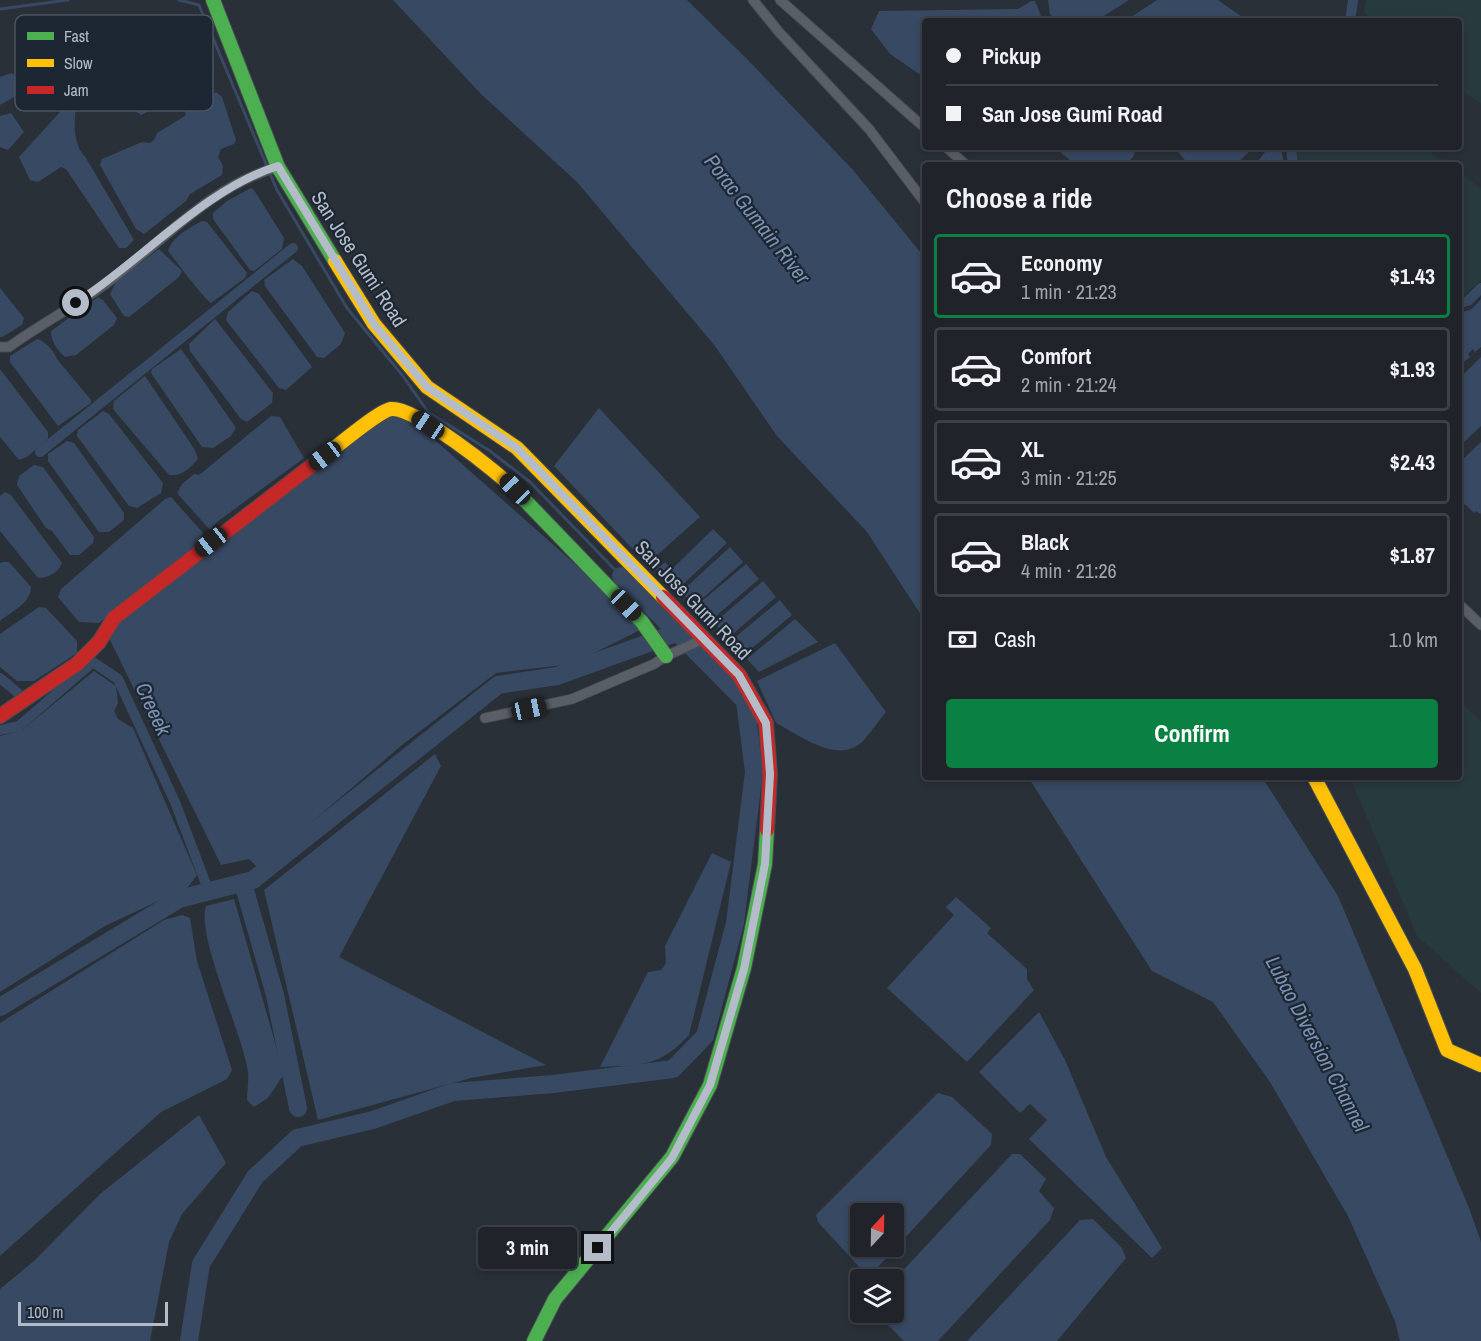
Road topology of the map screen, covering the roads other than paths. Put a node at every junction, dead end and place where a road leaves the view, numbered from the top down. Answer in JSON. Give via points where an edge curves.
{"nodes":[{"id":1,"x":213,"y":0,"type":"edge"},
{"id":2,"x":753,"y":0,"type":"edge"},
{"id":3,"x":780,"y":0,"type":"edge"},
{"id":4,"x":922,"y":125,"type":"edge"},
{"id":5,"x":949,"y":150,"type":"edge"},
{"id":6,"x":963,"y":162,"type":"edge"},
{"id":7,"x":271,"y":168,"type":"junction"},
{"id":8,"x":922,"y":199,"type":"edge"},
{"id":9,"x":0,"y":347,"type":"edge"},
{"id":10,"x":1462,"y":607,"type":"edge"},
{"id":11,"x":1481,"y":625,"type":"edge"},
{"id":12,"x":704,"y":639,"type":"junction"},
{"id":13,"x":666,"y":656,"type":"junction"},
{"id":14,"x":0,"y":716,"type":"edge"},
{"id":15,"x":486,"y":718,"type":"dead end"},
{"id":16,"x":1316,"y":780,"type":"edge"},
{"id":17,"x":1481,"y":1065,"type":"edge"},
{"id":18,"x":534,"y":1341,"type":"edge"}],
"edges":[{"from":1,"to":7,"type":"street","name":"San Jose Gumi Road"},
{"from":2,"to":8,"type":"street","via":[[869,129]]},
{"from":3,"to":4,"type":"street"},
{"from":5,"to":6,"type":"street"},
{"from":7,"to":9,"type":"street","via":[[216,197],[107,283],[9,347]]},
{"from":7,"to":12,"type":"street","name":"San Jose Gumi Road","via":[[374,324],[427,387],[517,448]]},
{"from":10,"to":11,"type":"street"},
{"from":12,"to":13,"type":"street"},
{"from":12,"to":18,"type":"street","name":"San Jose Gumi Road","via":[[739,675],[766,723],[770,774],[765,864],[744,969],[710,1085],[672,1158],[555,1299]]},
{"from":13,"to":14,"type":"street","via":[[642,622],[499,473],[411,413],[391,409],[114,618],[99,642],[77,663]]},
{"from":13,"to":15,"type":"street","via":[[573,699]]},
{"from":16,"to":17,"type":"street","via":[[1415,969],[1447,1050]]}]}
